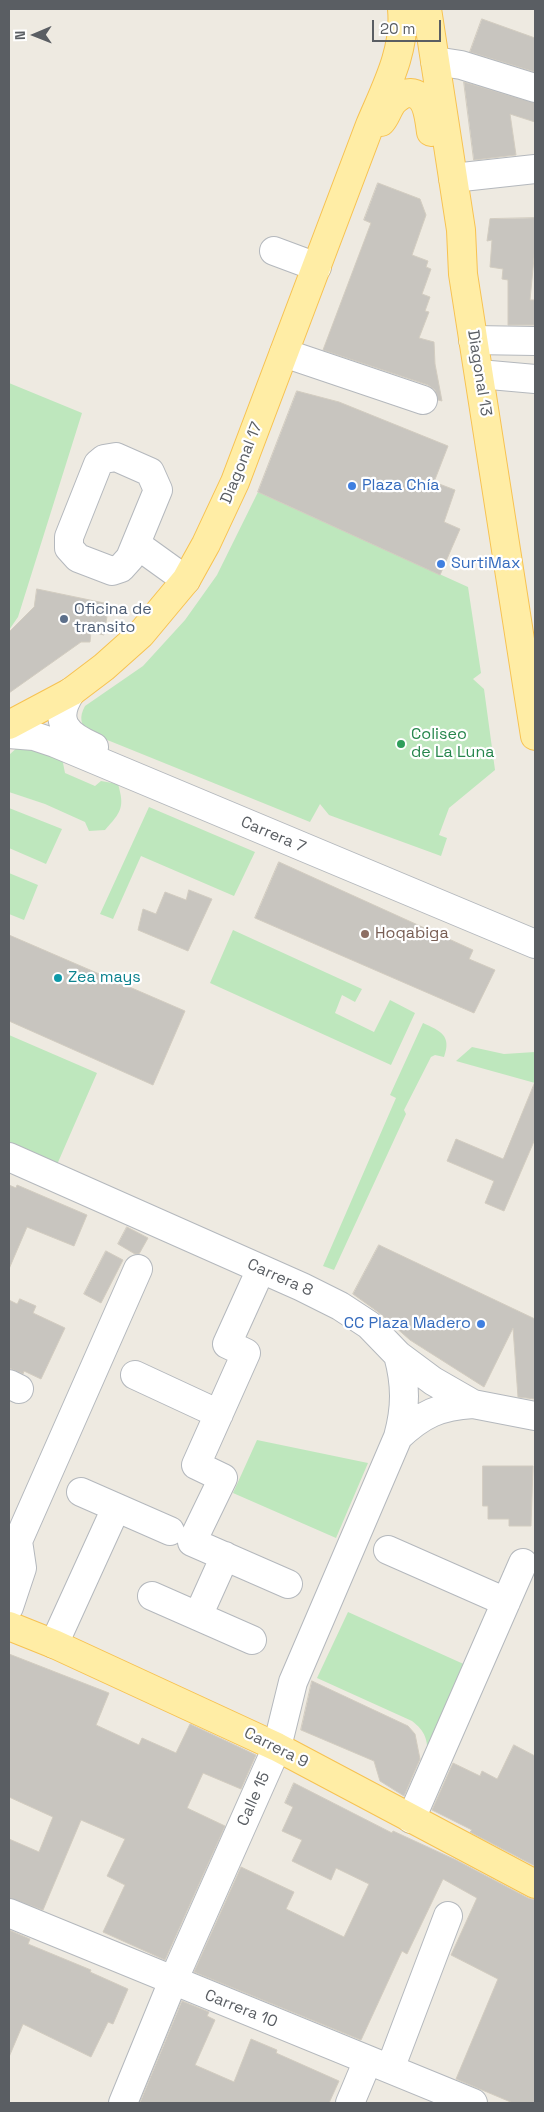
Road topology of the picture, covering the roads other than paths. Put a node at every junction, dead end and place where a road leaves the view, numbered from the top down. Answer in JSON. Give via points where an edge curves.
{"nodes":[{"id":1,"x":402,"y":9,"type":"edge"},
{"id":2,"x":427,"y":9,"type":"edge"},
{"id":3,"x":435,"y":61,"type":"junction"},
{"id":4,"x":535,"y":88,"type":"edge"},
{"id":5,"x":370,"y":124,"type":"junction"},
{"id":6,"x":535,"y":169,"type":"edge"},
{"id":7,"x":453,"y":178,"type":"junction"},
{"id":8,"x":461,"y":230,"type":"junction"},
{"id":9,"x":274,"y":251,"type":"dead end"},
{"id":10,"x":317,"y":268,"type":"junction"},
{"id":11,"x":473,"y":340,"type":"junction"},
{"id":12,"x":535,"y":341,"type":"edge"},
{"id":13,"x":284,"y":353,"type":"junction"},
{"id":14,"x":491,"y":375,"type":"junction"},
{"id":15,"x":535,"y":379,"type":"edge"},
{"id":16,"x":423,"y":400,"type":"dead end"},
{"id":17,"x":136,"y":544,"type":"dead end"},
{"id":18,"x":186,"y":580,"type":"junction"},
{"id":19,"x":530,"y":664,"type":"edge"},
{"id":20,"x":71,"y":692,"type":"junction"},
{"id":21,"x":9,"y":725,"type":"edge"},
{"id":22,"x":9,"y":734,"type":"edge"},
{"id":23,"x":535,"y":736,"type":"edge"},
{"id":24,"x":535,"y":931,"type":"edge"},
{"id":25,"x":535,"y":944,"type":"edge"},
{"id":26,"x":9,"y":1158,"type":"edge"},
{"id":27,"x":138,"y":1269,"type":"dead end"},
{"id":28,"x":261,"y":1269,"type":"junction"},
{"id":29,"x":398,"y":1355,"type":"junction"},
{"id":30,"x":135,"y":1376,"type":"dead end"},
{"id":31,"x":473,"y":1404,"type":"junction"},
{"id":32,"x":219,"y":1414,"type":"junction"},
{"id":33,"x":535,"y":1416,"type":"edge"},
{"id":34,"x":398,"y":1437,"type":"junction"},
{"id":35,"x":82,"y":1492,"type":"dead end"},
{"id":36,"x":116,"y":1508,"type":"junction"},
{"id":37,"x":170,"y":1531,"type":"dead end"},
{"id":38,"x":388,"y":1550,"type":"dead end"},
{"id":39,"x":225,"y":1556,"type":"junction"},
{"id":40,"x":523,"y":1563,"type":"dead end"},
{"id":41,"x":288,"y":1584,"type":"dead end"},
{"id":42,"x":152,"y":1596,"type":"dead end"},
{"id":43,"x":506,"y":1602,"type":"junction"},
{"id":44,"x":9,"y":1607,"type":"edge"},
{"id":45,"x":198,"y":1616,"type":"junction"},
{"id":46,"x":9,"y":1626,"type":"edge"},
{"id":47,"x":252,"y":1640,"type":"dead end"},
{"id":48,"x":54,"y":1644,"type":"junction"},
{"id":49,"x":278,"y":1747,"type":"junction"},
{"id":50,"x":411,"y":1819,"type":"junction"},
{"id":51,"x":535,"y":1884,"type":"edge"},
{"id":52,"x":9,"y":1913,"type":"edge"},
{"id":53,"x":448,"y":1916,"type":"dead end"},
{"id":54,"x":173,"y":1981,"type":"junction"},
{"id":55,"x":379,"y":2065,"type":"junction"},
{"id":56,"x":123,"y":2103,"type":"edge"},
{"id":57,"x":350,"y":2103,"type":"edge"},
{"id":58,"x":473,"y":2103,"type":"edge"}],
"edges":[{"from":1,"to":5,"type":"main road","via":[[399,49]]},
{"from":2,"to":3,"type":"main road","name":"Diagonal 13"},
{"from":3,"to":4,"type":"street","via":[[461,65]]},
{"from":3,"to":7,"type":"main road","name":"Diagonal 13"},
{"from":5,"to":8,"type":"main road","via":[[383,122],[392,103],[402,94],[412,93],[422,98],[428,110],[443,212]]},
{"from":5,"to":10,"type":"main road","name":"Diagonal 17"},
{"from":6,"to":7,"type":"street"},
{"from":7,"to":8,"type":"main road","name":"Diagonal 13"},
{"from":8,"to":11,"type":"main road","name":"Diagonal 13","via":[[463,274]]},
{"from":9,"to":10,"type":"street"},
{"from":10,"to":13,"type":"main road","name":"Diagonal 17"},
{"from":11,"to":12,"type":"street"},
{"from":11,"to":14,"type":"main road","name":"Diagonal 13"},
{"from":13,"to":16,"type":"street"},
{"from":13,"to":18,"type":"main road","name":"Diagonal 17","via":[[232,489]]},
{"from":14,"to":15,"type":"street"},
{"from":14,"to":19,"type":"main road","name":"Diagonal 13"},
{"from":17,"to":18,"type":"street"},
{"from":18,"to":20,"type":"main road","name":"Diagonal 17","via":[[141,634]]},
{"from":19,"to":23,"type":"main road","name":"Diagonal 13"},
{"from":20,"to":21,"type":"main road","name":"Diagonal 17"},
{"from":20,"to":24,"type":"street","name":"Carrera 7","via":[[64,703],[62,721],[72,736],[81,742]]},
{"from":22,"to":25,"type":"street","name":"Carrera 7","via":[[34,736],[55,743]]},
{"from":26,"to":28,"type":"street","name":"Carrera 8"},
{"from":27,"to":44,"type":"street","via":[[18,1541],[22,1568]]},
{"from":28,"to":29,"type":"street","name":"Carrera 8","via":[[340,1306],[369,1326]]},
{"from":28,"to":32,"type":"street","via":[[227,1344],[246,1353]]},
{"from":29,"to":31,"type":"street","name":"Carrera 8","via":[[433,1381]]},
{"from":29,"to":34,"type":"street","name":"Calle 15","via":[[406,1396]]},
{"from":30,"to":32,"type":"street"},
{"from":31,"to":33,"type":"street","name":"Carrera 8"},
{"from":31,"to":34,"type":"street","name":"Calle 15","via":[[432,1412],[413,1422]]},
{"from":32,"to":39,"type":"street","via":[[196,1465],[223,1478],[192,1542]]},
{"from":34,"to":49,"type":"street","name":"Calle 15","via":[[293,1682]]},
{"from":35,"to":36,"type":"street"},
{"from":36,"to":37,"type":"street"},
{"from":36,"to":48,"type":"street"},
{"from":38,"to":43,"type":"street"},
{"from":39,"to":41,"type":"street"},
{"from":39,"to":45,"type":"street"},
{"from":40,"to":43,"type":"street"},
{"from":42,"to":45,"type":"street"},
{"from":43,"to":50,"type":"street"},
{"from":45,"to":47,"type":"street"},
{"from":46,"to":48,"type":"main road","name":"Carrera 9"},
{"from":48,"to":49,"type":"main road","name":"Carrera 9"},
{"from":49,"to":50,"type":"main road","name":"Carrera 9"},
{"from":49,"to":54,"type":"street","name":"Calle 15"},
{"from":50,"to":51,"type":"main road","name":"Carrera 9"},
{"from":52,"to":54,"type":"street","name":"Carrera 10"},
{"from":53,"to":55,"type":"street"},
{"from":54,"to":55,"type":"street","name":"Carrera 10"},
{"from":54,"to":56,"type":"street","name":"Calle 15"},
{"from":55,"to":57,"type":"street"},
{"from":55,"to":58,"type":"street","name":"Carrera 10"}]}
